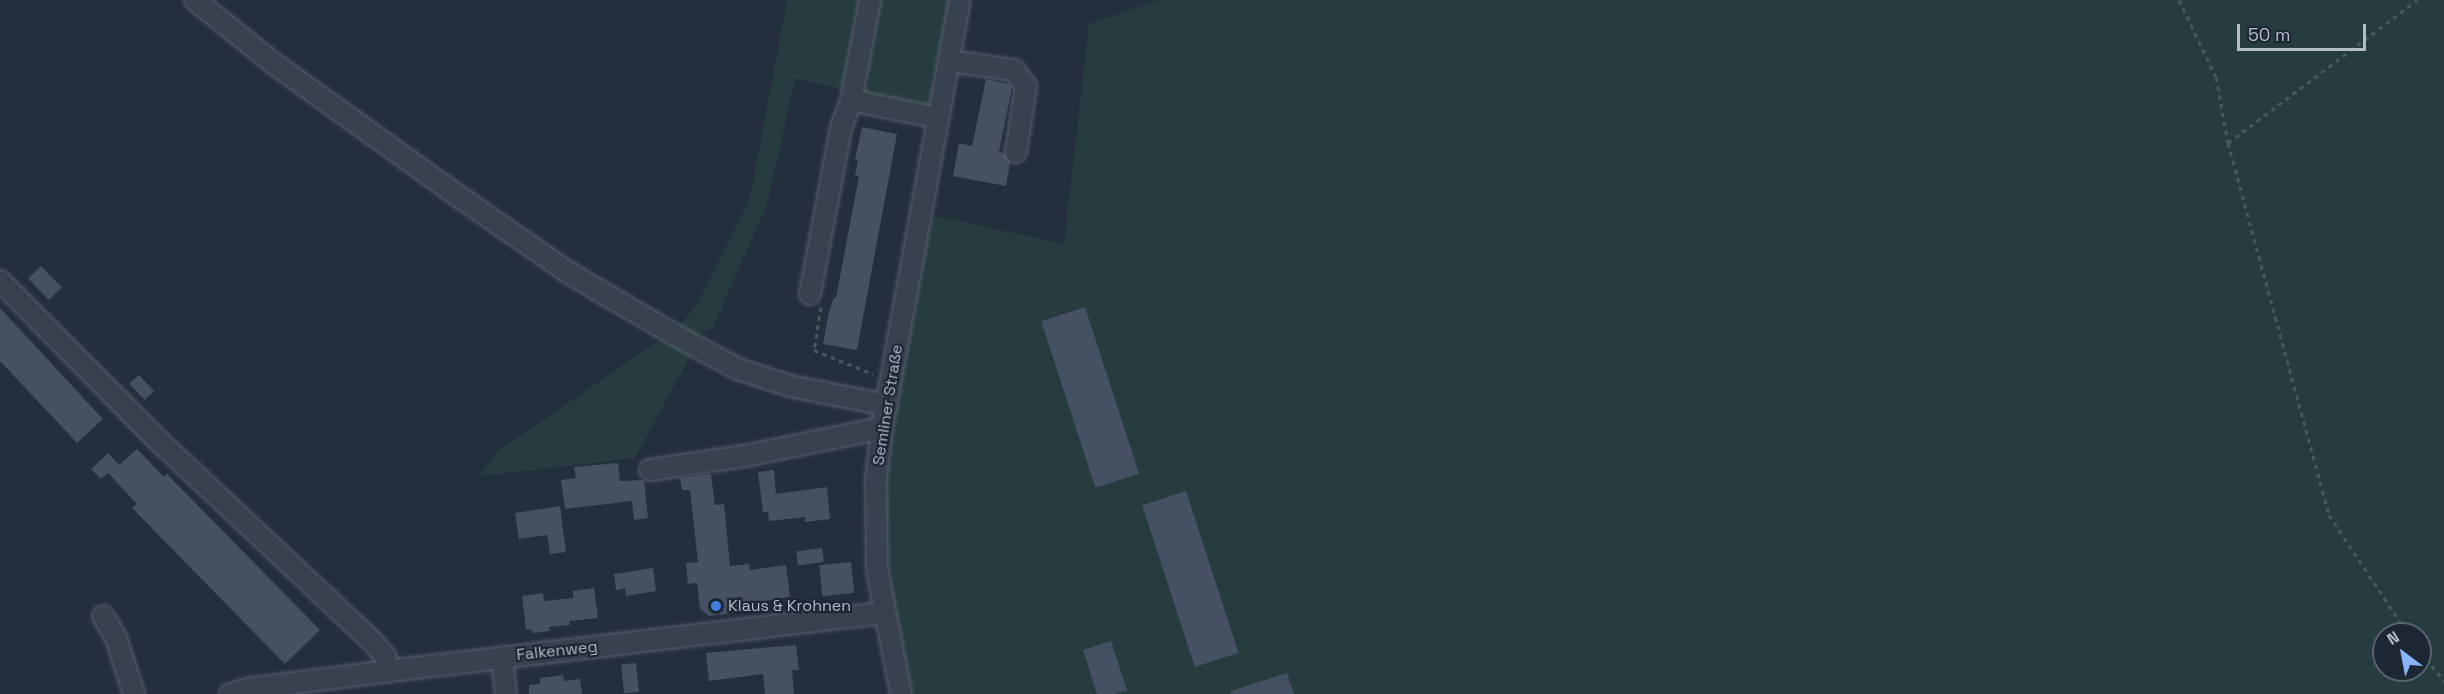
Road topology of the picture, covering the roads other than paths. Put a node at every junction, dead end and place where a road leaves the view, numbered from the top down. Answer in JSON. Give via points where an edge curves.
{"nodes":[{"id":1,"x":195,"y":0,"type":"edge"},
{"id":2,"x":870,"y":0,"type":"edge"},
{"id":3,"x":960,"y":0,"type":"edge"},
{"id":4,"x":949,"y":61,"type":"junction"},
{"id":5,"x":850,"y":99,"type":"junction"},
{"id":6,"x":929,"y":116,"type":"junction"},
{"id":7,"x":1016,"y":152,"type":"dead end"},
{"id":8,"x":0,"y":281,"type":"edge"},
{"id":9,"x":810,"y":294,"type":"dead end"},
{"id":10,"x":887,"y":405,"type":"junction"},
{"id":11,"x":882,"y":428,"type":"junction"},
{"id":12,"x":650,"y":470,"type":"dead end"},
{"id":13,"x":884,"y":613,"type":"junction"},
{"id":14,"x":103,"y":616,"type":"dead end"},
{"id":15,"x":502,"y":657,"type":"junction"},
{"id":16,"x":388,"y":671,"type":"junction"},
{"id":17,"x":134,"y":694,"type":"edge"},
{"id":18,"x":230,"y":694,"type":"edge"},
{"id":19,"x":506,"y":694,"type":"edge"},
{"id":20,"x":901,"y":694,"type":"edge"}],
"edges":[{"from":1,"to":10,"type":"street","via":[[273,63],[587,284],[738,369],[790,386]]},
{"from":2,"to":5,"type":"street"},
{"from":3,"to":4,"type":"street","name":"Semliner Straße"},
{"from":4,"to":6,"type":"street","name":"Semliner Straße"},
{"from":4,"to":7,"type":"street","via":[[1014,70],[1026,86]]},
{"from":5,"to":6,"type":"street"},
{"from":5,"to":9,"type":"street"},
{"from":6,"to":10,"type":"street","name":"Semliner Straße"},
{"from":8,"to":16,"type":"street","via":[[160,442],[372,641],[385,656]]},
{"from":10,"to":11,"type":"street","name":"Semliner Straße"},
{"from":11,"to":12,"type":"street","via":[[750,455]]},
{"from":11,"to":13,"type":"street","name":"Semliner Straße","via":[[875,521]]},
{"from":13,"to":15,"type":"street","name":"Falkenweg"},
{"from":13,"to":20,"type":"street","name":"Semliner Straße"},
{"from":14,"to":17,"type":"street","via":[[116,638]]},
{"from":15,"to":16,"type":"street","name":"Falkenweg"},
{"from":15,"to":19,"type":"street"},
{"from":16,"to":18,"type":"street","name":"Falkenweg"}]}
